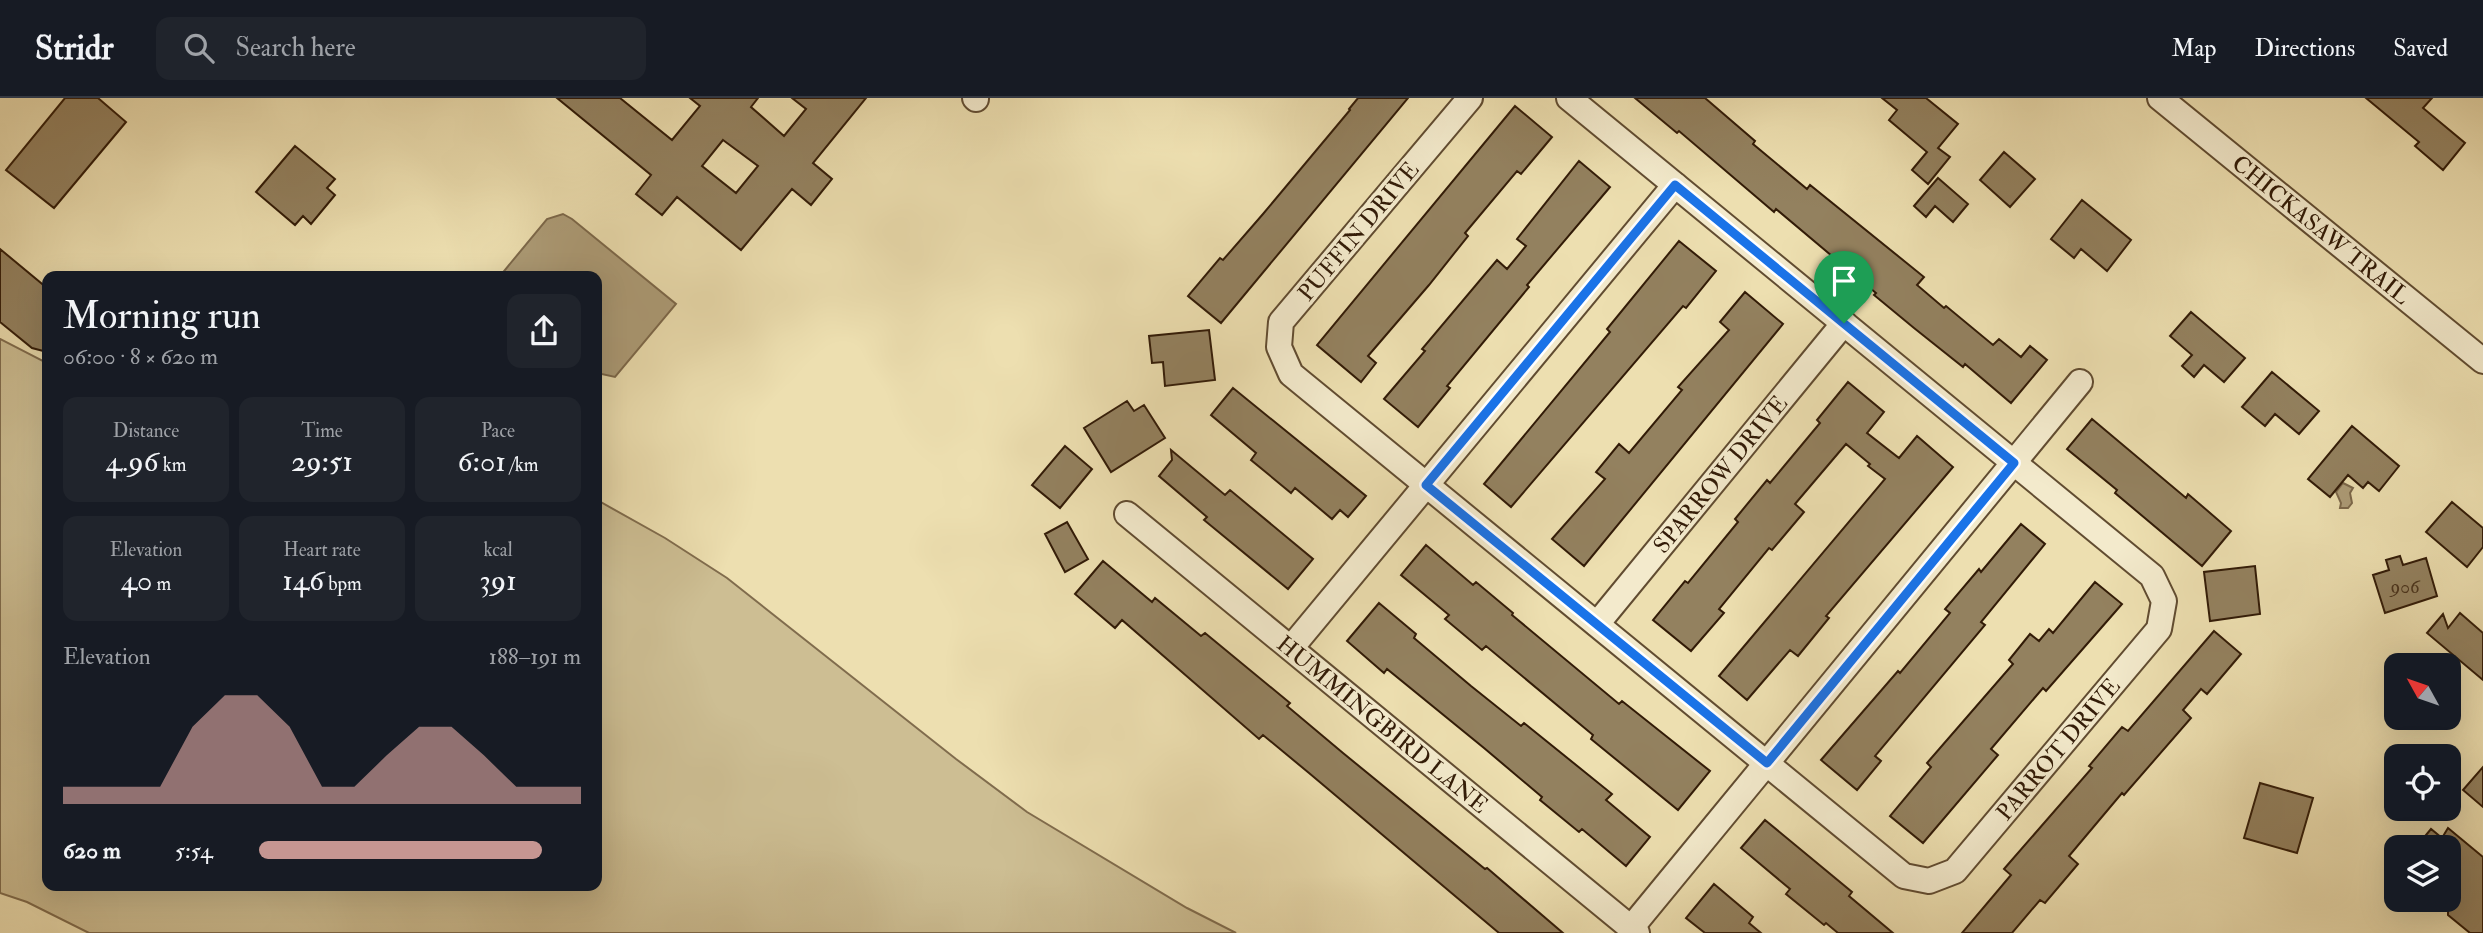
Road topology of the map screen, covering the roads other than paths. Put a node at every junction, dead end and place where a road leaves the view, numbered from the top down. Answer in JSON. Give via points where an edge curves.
{"nodes":[{"id":1,"x":1470,"y":98,"type":"edge"},
{"id":2,"x":1569,"y":98,"type":"edge"},
{"id":3,"x":2160,"y":98,"type":"edge"},
{"id":4,"x":1675,"y":185,"type":"junction"},
{"id":5,"x":1844,"y":323,"type":"junction"},
{"id":6,"x":2483,"y":361,"type":"edge"},
{"id":7,"x":2080,"y":382,"type":"dead end"},
{"id":8,"x":2014,"y":463,"type":"junction"},
{"id":9,"x":1426,"y":485,"type":"junction"},
{"id":10,"x":1127,"y":513,"type":"dead end"},
{"id":11,"x":1597,"y":624,"type":"junction"},
{"id":12,"x":1291,"y":648,"type":"junction"},
{"id":13,"x":1767,"y":763,"type":"junction"},
{"id":14,"x":1634,"y":930,"type":"edge"}],
"edges":[{"from":1,"to":9,"type":"street","name":"PUFFIN DRIVE","via":[[1281,322],[1279,347],[1291,374]]},
{"from":2,"to":4,"type":"street"},
{"from":3,"to":6,"type":"street","name":"CHICKASAW TRAIL"},
{"from":4,"to":5,"type":"street"},
{"from":4,"to":9,"type":"street"},
{"from":5,"to":8,"type":"street"},
{"from":5,"to":11,"type":"street","name":"SPARROW DRIVE"},
{"from":7,"to":8,"type":"street"},
{"from":8,"to":13,"type":"street"},
{"from":8,"to":13,"type":"street","name":"PARROT DRIVE","via":[[2152,576],[2164,601],[2159,629],[1955,871],[1929,881],[1904,876]]},
{"from":9,"to":11,"type":"street"},
{"from":9,"to":12,"type":"street"},
{"from":10,"to":12,"type":"street","name":"HUMMINGBIRD LANE"},
{"from":11,"to":13,"type":"street"},
{"from":12,"to":14,"type":"street","name":"HUMMINGBIRD LANE"},
{"from":13,"to":14,"type":"street"}]}
